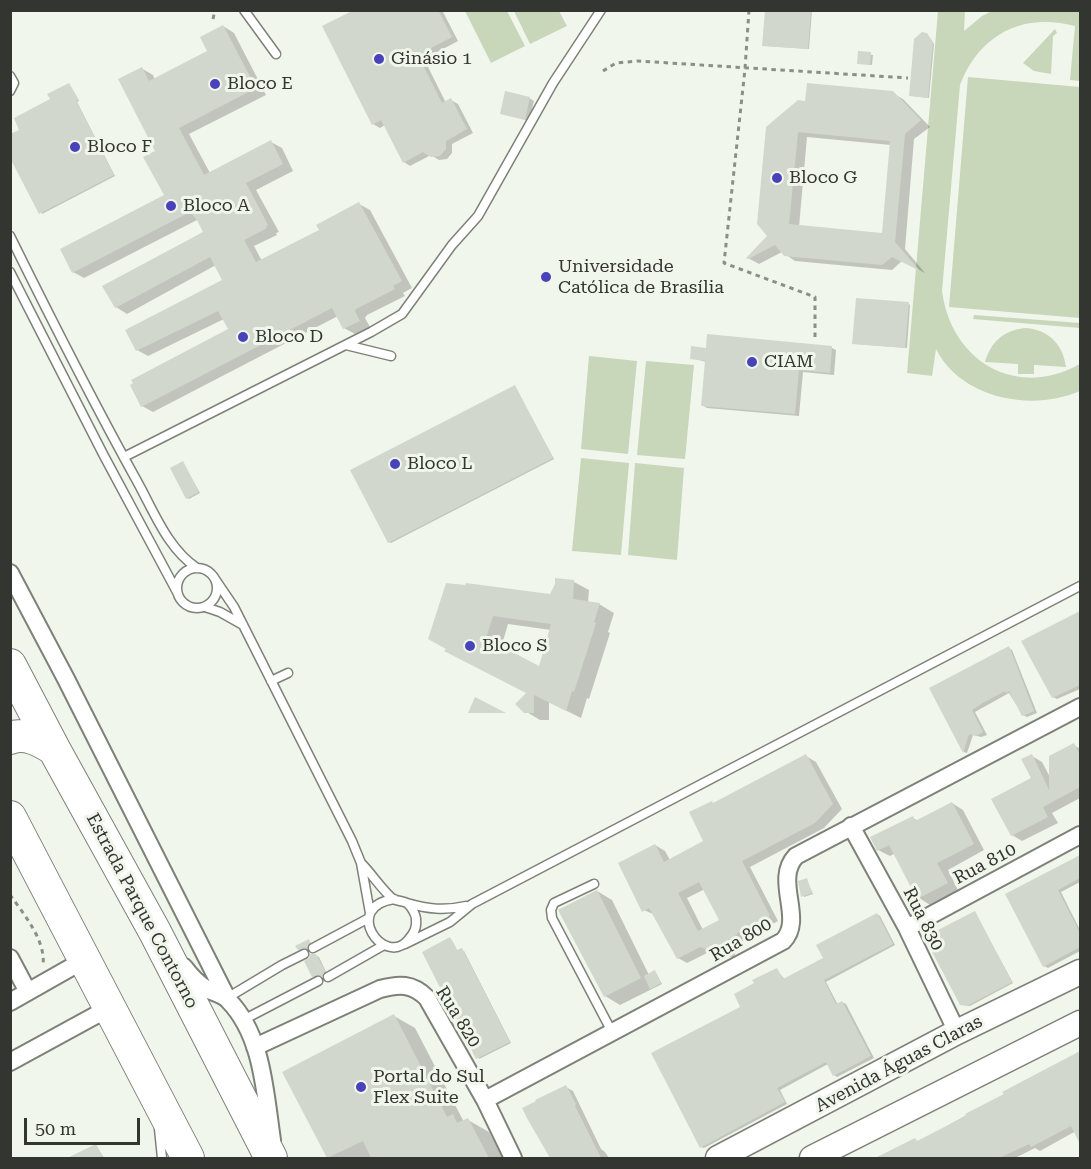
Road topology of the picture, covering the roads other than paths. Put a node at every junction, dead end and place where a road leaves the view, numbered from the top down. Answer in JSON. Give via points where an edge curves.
{"nodes":[{"id":1,"x":243,"y":10,"type":"edge"},
{"id":2,"x":601,"y":10,"type":"edge"},
{"id":3,"x":276,"y":54,"type":"dead end"},
{"id":4,"x":10,"y":76,"type":"edge"},
{"id":5,"x":10,"y":91,"type":"edge"},
{"id":6,"x":10,"y":236,"type":"edge"},
{"id":7,"x":10,"y":272,"type":"edge"},
{"id":8,"x":346,"y":345,"type":"junction"},
{"id":9,"x":391,"y":356,"type":"dead end"},
{"id":10,"x":124,"y":457,"type":"junction"},
{"id":11,"x":197,"y":568,"type":"junction"},
{"id":12,"x":10,"y":573,"type":"edge"},
{"id":13,"x":215,"y":579,"type":"junction"},
{"id":14,"x":1080,"y":586,"type":"edge"},
{"id":15,"x":177,"y":592,"type":"junction"},
{"id":16,"x":205,"y":607,"type":"junction"},
{"id":17,"x":243,"y":626,"type":"junction"},
{"id":18,"x":10,"y":665,"type":"edge"},
{"id":19,"x":288,"y":673,"type":"dead end"},
{"id":20,"x":271,"y":681,"type":"junction"},
{"id":21,"x":1080,"y":707,"type":"edge"},
{"id":22,"x":10,"y":738,"type":"edge"},
{"id":23,"x":54,"y":749,"type":"junction"},
{"id":24,"x":10,"y":817,"type":"edge"},
{"id":25,"x":851,"y":826,"type":"junction"},
{"id":26,"x":1080,"y":835,"type":"edge"},
{"id":27,"x":362,"y":863,"type":"junction"},
{"id":28,"x":594,"y":884,"type":"dead end"},
{"id":29,"x":394,"y":899,"type":"junction"},
{"id":30,"x":407,"y":903,"type":"junction"},
{"id":31,"x":472,"y":904,"type":"junction"},
{"id":32,"x":370,"y":916,"type":"junction"},
{"id":33,"x":908,"y":928,"type":"junction"},
{"id":34,"x":155,"y":932,"type":"junction"},
{"id":35,"x":405,"y":944,"type":"junction"},
{"id":36,"x":384,"y":945,"type":"junction"},
{"id":37,"x":313,"y":948,"type":"dead end"},
{"id":38,"x":304,"y":954,"type":"dead end"},
{"id":39,"x":10,"y":958,"type":"edge"},
{"id":40,"x":84,"y":960,"type":"junction"},
{"id":41,"x":1080,"y":972,"type":"edge"},
{"id":42,"x":328,"y":977,"type":"dead end"},
{"id":43,"x":318,"y":981,"type":"dead end"},
{"id":44,"x":34,"y":988,"type":"junction"},
{"id":45,"x":227,"y":998,"type":"junction"},
{"id":46,"x":10,"y":1002,"type":"edge"},
{"id":47,"x":109,"y":1008,"type":"junction"},
{"id":48,"x":243,"y":1020,"type":"junction"},
{"id":49,"x":1080,"y":1023,"type":"edge"},
{"id":50,"x":957,"y":1032,"type":"junction"},
{"id":51,"x":613,"y":1033,"type":"junction"},
{"id":52,"x":255,"y":1047,"type":"junction"},
{"id":53,"x":10,"y":1062,"type":"edge"},
{"id":54,"x":157,"y":1099,"type":"junction"},
{"id":55,"x":485,"y":1100,"type":"junction"},
{"id":56,"x":162,"y":1158,"type":"edge"},
{"id":57,"x":188,"y":1158,"type":"edge"},
{"id":58,"x":273,"y":1158,"type":"edge"},
{"id":59,"x":513,"y":1158,"type":"edge"},
{"id":60,"x":718,"y":1158,"type":"edge"},
{"id":61,"x":812,"y":1158,"type":"edge"}],
"edges":[{"from":1,"to":3,"type":"lane"},
{"from":2,"to":8,"type":"lane","via":[[553,82],[478,216],[402,314]]},
{"from":4,"to":5,"type":"lane","via":[[14,83]]},
{"from":6,"to":10,"type":"lane"},
{"from":7,"to":15,"type":"lane"},
{"from":8,"to":9,"type":"lane"},
{"from":8,"to":10,"type":"lane"},
{"from":10,"to":11,"type":"lane","via":[[177,552]]},
{"from":11,"to":13,"type":"lane","via":[[208,570]]},
{"from":11,"to":15,"type":"lane","via":[[186,571],[178,580]]},
{"from":12,"to":45,"type":"street"},
{"from":13,"to":16,"type":"lane","via":[[218,590]]},
{"from":13,"to":17,"type":"lane"},
{"from":14,"to":31,"type":"lane"},
{"from":15,"to":16,"type":"lane","via":[[193,608]]},
{"from":16,"to":17,"type":"lane"},
{"from":17,"to":20,"type":"lane"},
{"from":18,"to":23,"type":"highway","name":"Estrada Parque Contorno"},
{"from":19,"to":20,"type":"lane"},
{"from":20,"to":27,"type":"lane"},
{"from":21,"to":25,"type":"street","name":"Rua 800"},
{"from":22,"to":23,"type":"highway","via":[[26,736]]},
{"from":23,"to":34,"type":"highway","name":"Estrada Parque Contorno"},
{"from":24,"to":40,"type":"highway"},
{"from":25,"to":33,"type":"street","name":"Rua 830"},
{"from":25,"to":51,"type":"street","name":"Rua 800","via":[[791,861],[786,875],[790,927],[783,941]]},
{"from":26,"to":33,"type":"street","name":"Rua 810"},
{"from":27,"to":29,"type":"lane"},
{"from":27,"to":32,"type":"lane"},
{"from":28,"to":51,"type":"lane","via":[[554,903],[552,918]]},
{"from":29,"to":30,"type":"lane"},
{"from":29,"to":32,"type":"lane","via":[[376,905]]},
{"from":30,"to":31,"type":"lane","via":[[442,910]]},
{"from":30,"to":35,"type":"lane","via":[[416,916],[416,932]]},
{"from":31,"to":35,"type":"lane","via":[[450,922]]},
{"from":32,"to":36,"type":"lane","via":[[371,934]]},
{"from":32,"to":37,"type":"lane"},
{"from":33,"to":50,"type":"street","name":"Rua 830"},
{"from":34,"to":45,"type":"street","via":[[191,976],[206,989]]},
{"from":34,"to":58,"type":"highway","name":"Estrada Parque Contorno"},
{"from":35,"to":36,"type":"lane"},
{"from":36,"to":42,"type":"lane"},
{"from":38,"to":45,"type":"lane"},
{"from":39,"to":44,"type":"street"},
{"from":40,"to":44,"type":"street"},
{"from":40,"to":47,"type":"highway"},
{"from":41,"to":50,"type":"main road","name":"Avenida Águas Claras"},
{"from":43,"to":48,"type":"lane"},
{"from":44,"to":46,"type":"street"},
{"from":45,"to":48,"type":"street"},
{"from":47,"to":53,"type":"street"},
{"from":47,"to":54,"type":"highway"},
{"from":48,"to":52,"type":"street"},
{"from":49,"to":61,"type":"main road"},
{"from":50,"to":60,"type":"main road","name":"Avenida Águas Claras"},
{"from":51,"to":55,"type":"street","name":"Rua 800"},
{"from":52,"to":55,"type":"street","name":"Rua 820","via":[[380,989],[413,986],[427,998]]},
{"from":52,"to":58,"type":"street"},
{"from":54,"to":56,"type":"lane"},
{"from":54,"to":57,"type":"highway"},
{"from":55,"to":59,"type":"street","name":"Rua 820"}]}
